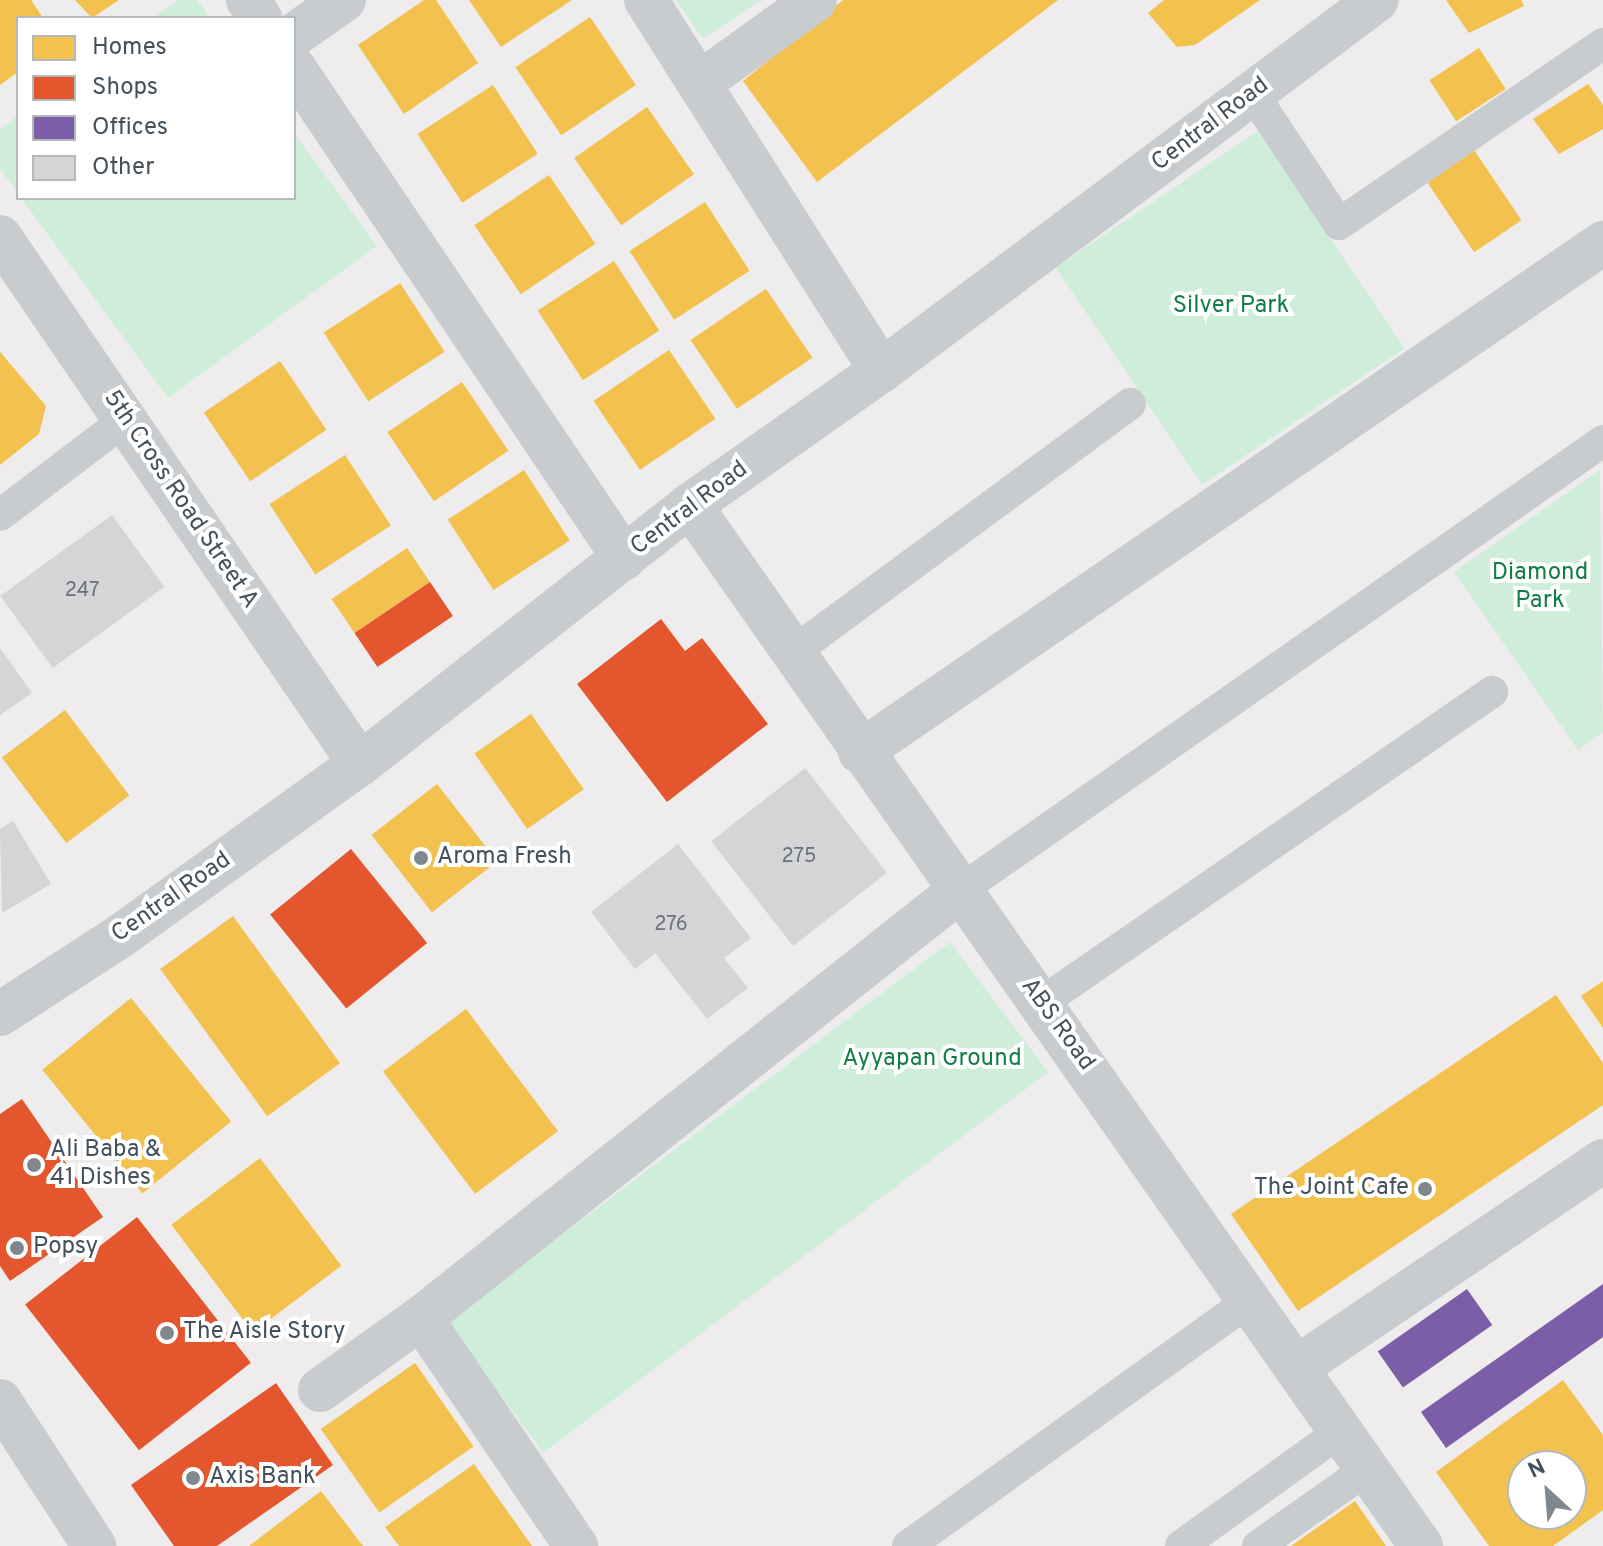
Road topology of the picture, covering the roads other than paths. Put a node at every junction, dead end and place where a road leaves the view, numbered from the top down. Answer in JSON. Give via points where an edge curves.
{"nodes":[{"id":1,"x":344,"y":0,"type":"edge"},
{"id":2,"x":646,"y":0,"type":"edge"},
{"id":3,"x":815,"y":0,"type":"edge"},
{"id":4,"x":1377,"y":0,"type":"edge"},
{"id":5,"x":296,"y":34,"type":"edge"},
{"id":6,"x":1603,"y":44,"type":"edge"},
{"id":7,"x":296,"y":71,"type":"edge"},
{"id":8,"x":701,"y":82,"type":"junction"},
{"id":9,"x":1253,"y":94,"type":"junction"},
{"id":10,"x":0,"y":237,"type":"edge"},
{"id":11,"x":1603,"y":243,"type":"edge"},
{"id":12,"x":881,"y":371,"type":"junction"},
{"id":13,"x":1130,"y":404,"type":"dead end"},
{"id":14,"x":125,"y":420,"type":"junction"},
{"id":15,"x":1603,"y":441,"type":"edge"},
{"id":16,"x":690,"y":505,"type":"junction"},
{"id":17,"x":0,"y":515,"type":"edge"},
{"id":18,"x":624,"y":558,"type":"junction"},
{"id":19,"x":792,"y":653,"type":"junction"},
{"id":20,"x":1492,"y":692,"type":"dead end"},
{"id":21,"x":860,"y":752,"type":"junction"},
{"id":22,"x":360,"y":764,"type":"junction"},
{"id":23,"x":959,"y":891,"type":"junction"},
{"id":24,"x":1041,"y":1003,"type":"junction"},
{"id":25,"x":0,"y":1014,"type":"edge"},
{"id":26,"x":1603,"y":1161,"type":"edge"},
{"id":27,"x":1250,"y":1300,"type":"junction"},
{"id":28,"x":421,"y":1318,"type":"junction"},
{"id":29,"x":1296,"y":1368,"type":"junction"},
{"id":30,"x":320,"y":1390,"type":"dead end"},
{"id":31,"x":0,"y":1401,"type":"edge"},
{"id":32,"x":1341,"y":1431,"type":"junction"},
{"id":33,"x":1367,"y":1469,"type":"junction"},
{"id":34,"x":94,"y":1546,"type":"edge"},
{"id":35,"x":576,"y":1546,"type":"edge"},
{"id":36,"x":908,"y":1546,"type":"edge"},
{"id":37,"x":1181,"y":1546,"type":"edge"},
{"id":38,"x":1258,"y":1546,"type":"edge"},
{"id":39,"x":1421,"y":1546,"type":"edge"}],
"edges":[{"from":1,"to":5,"type":"street"},
{"from":2,"to":8,"type":"street"},
{"from":3,"to":8,"type":"street"},
{"from":4,"to":9,"type":"street","name":"Central Road"},
{"from":6,"to":9,"type":"lane","via":[[1339,224]]},
{"from":7,"to":18,"type":"street"},
{"from":8,"to":12,"type":"street"},
{"from":9,"to":12,"type":"street","name":"Central Road"},
{"from":10,"to":14,"type":"street","name":"5th Cross Road Street A"},
{"from":11,"to":21,"type":"street"},
{"from":12,"to":16,"type":"street","name":"Central Road"},
{"from":13,"to":19,"type":"lane"},
{"from":14,"to":17,"type":"lane"},
{"from":14,"to":22,"type":"street","name":"5th Cross Road Street A"},
{"from":15,"to":23,"type":"lane"},
{"from":16,"to":18,"type":"street","name":"Central Road"},
{"from":16,"to":19,"type":"street","name":"ABS Road"},
{"from":18,"to":22,"type":"street","name":"Central Road"},
{"from":19,"to":21,"type":"street","name":"ABS Road"},
{"from":20,"to":24,"type":"lane"},
{"from":21,"to":23,"type":"street","name":"ABS Road"},
{"from":22,"to":25,"type":"street","name":"Central Road","via":[[119,937]]},
{"from":23,"to":24,"type":"street","name":"ABS Road"},
{"from":23,"to":28,"type":"street"},
{"from":24,"to":27,"type":"street","name":"ABS Road"},
{"from":26,"to":29,"type":"street"},
{"from":27,"to":29,"type":"street","name":"ABS Road"},
{"from":27,"to":36,"type":"lane"},
{"from":28,"to":30,"type":"street"},
{"from":28,"to":35,"type":"street"},
{"from":29,"to":32,"type":"street","name":"ABS Road"},
{"from":31,"to":34,"type":"street"},
{"from":32,"to":33,"type":"street","name":"ABS Road"},
{"from":32,"to":37,"type":"lane"},
{"from":33,"to":38,"type":"lane"},
{"from":33,"to":39,"type":"street","name":"ABS Road"}]}
